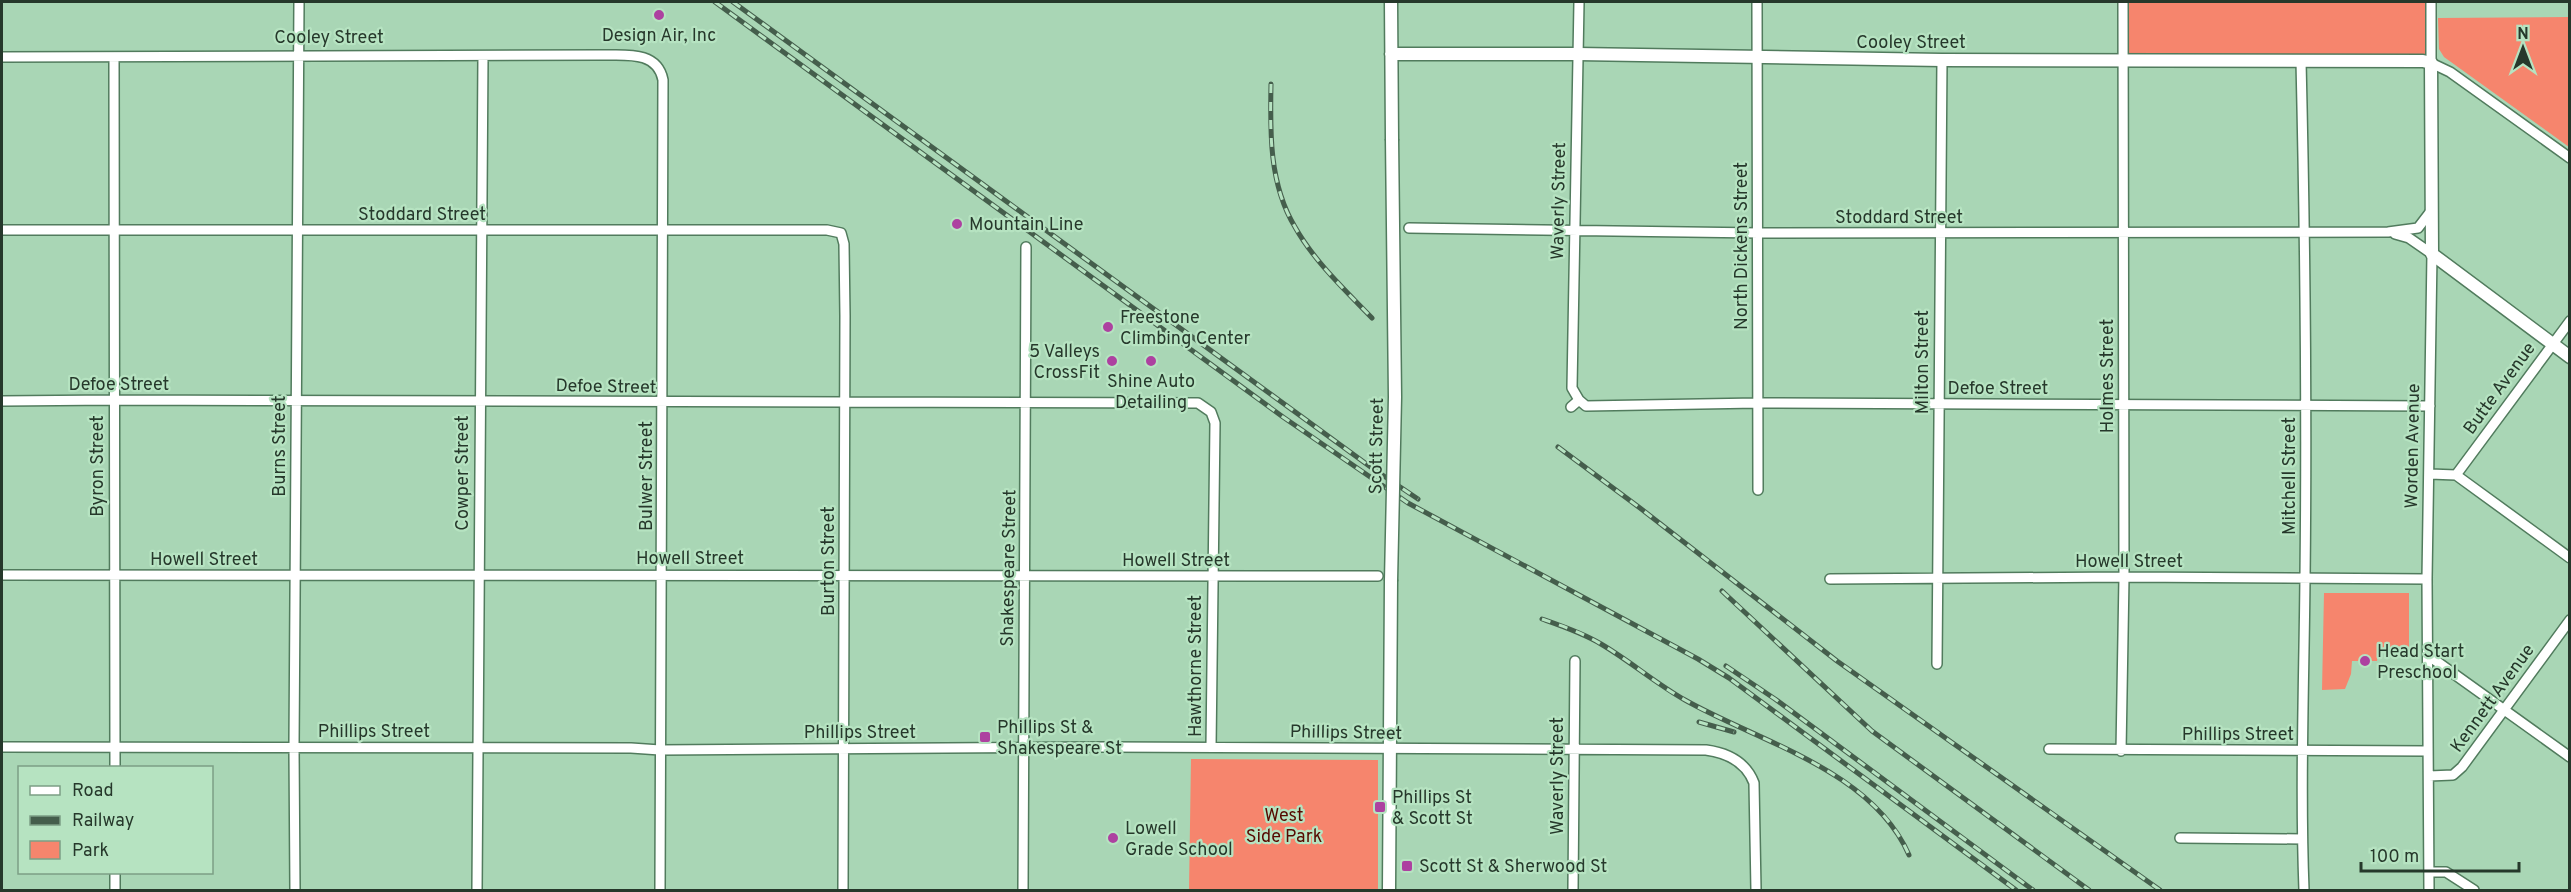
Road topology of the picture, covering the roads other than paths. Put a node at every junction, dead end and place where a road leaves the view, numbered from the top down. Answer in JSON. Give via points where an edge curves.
{"nodes":[{"id":1,"x":299,"y":2,"type":"edge"},
{"id":2,"x":1391,"y":2,"type":"edge"},
{"id":3,"x":1579,"y":2,"type":"edge"},
{"id":4,"x":1757,"y":2,"type":"edge"},
{"id":5,"x":2123,"y":2,"type":"edge"},
{"id":6,"x":2431,"y":2,"type":"edge"},
{"id":7,"x":1391,"y":54,"type":"junction"},
{"id":8,"x":1578,"y":54,"type":"junction"},
{"id":9,"x":298,"y":56,"type":"junction"},
{"id":10,"x":483,"y":56,"type":"junction"},
{"id":11,"x":2,"y":57,"type":"edge"},
{"id":12,"x":114,"y":57,"type":"junction"},
{"id":13,"x":1756,"y":58,"type":"junction"},
{"id":14,"x":1942,"y":60,"type":"junction"},
{"id":15,"x":2123,"y":60,"type":"junction"},
{"id":16,"x":2301,"y":61,"type":"junction"},
{"id":17,"x":655,"y":63,"type":"joint"},
{"id":18,"x":2431,"y":63,"type":"junction"},
{"id":19,"x":2570,"y":158,"type":"edge"},
{"id":20,"x":2432,"y":209,"type":"junction"},
{"id":21,"x":1409,"y":228,"type":"dead end"},
{"id":22,"x":2,"y":230,"type":"edge"},
{"id":23,"x":296,"y":230,"type":"junction"},
{"id":24,"x":480,"y":230,"type":"junction"},
{"id":25,"x":663,"y":231,"type":"junction"},
{"id":26,"x":1574,"y":231,"type":"junction"},
{"id":27,"x":116,"y":232,"type":"junction"},
{"id":28,"x":2305,"y":232,"type":"junction"},
{"id":29,"x":2388,"y":232,"type":"junction"},
{"id":30,"x":842,"y":233,"type":"joint"},
{"id":31,"x":1759,"y":233,"type":"junction"},
{"id":32,"x":1939,"y":233,"type":"junction"},
{"id":33,"x":2122,"y":233,"type":"junction"},
{"id":34,"x":1026,"y":246,"type":"dead end"},
{"id":35,"x":2432,"y":254,"type":"junction"},
{"id":36,"x":2570,"y":321,"type":"edge"},
{"id":37,"x":2552,"y":344,"type":"junction"},
{"id":38,"x":2570,"y":357,"type":"edge"},
{"id":39,"x":113,"y":400,"type":"junction"},
{"id":40,"x":1579,"y":400,"type":"junction"},
{"id":41,"x":2,"y":401,"type":"edge"},
{"id":42,"x":295,"y":401,"type":"junction"},
{"id":43,"x":478,"y":401,"type":"junction"},
{"id":44,"x":1026,"y":402,"type":"junction"},
{"id":45,"x":663,"y":403,"type":"junction"},
{"id":46,"x":844,"y":403,"type":"junction"},
{"id":47,"x":1757,"y":403,"type":"junction"},
{"id":48,"x":1938,"y":404,"type":"junction"},
{"id":49,"x":2305,"y":405,"type":"junction"},
{"id":50,"x":2123,"y":406,"type":"junction"},
{"id":51,"x":2430,"y":406,"type":"junction"},
{"id":52,"x":1571,"y":407,"type":"dead end"},
{"id":53,"x":1208,"y":408,"type":"joint"},
{"id":54,"x":2430,"y":474,"type":"junction"},
{"id":55,"x":2456,"y":475,"type":"junction"},
{"id":56,"x":1758,"y":490,"type":"dead end"},
{"id":57,"x":2570,"y":558,"type":"edge"},
{"id":58,"x":661,"y":574,"type":"junction"},
{"id":59,"x":2,"y":575,"type":"edge"},
{"id":60,"x":113,"y":575,"type":"junction"},
{"id":61,"x":295,"y":575,"type":"junction"},
{"id":62,"x":479,"y":575,"type":"junction"},
{"id":63,"x":845,"y":575,"type":"junction"},
{"id":64,"x":1025,"y":576,"type":"junction"},
{"id":65,"x":1378,"y":576,"type":"dead end"},
{"id":66,"x":1212,"y":577,"type":"junction"},
{"id":67,"x":2124,"y":577,"type":"junction"},
{"id":68,"x":1938,"y":578,"type":"junction"},
{"id":69,"x":2305,"y":578,"type":"junction"},
{"id":70,"x":1830,"y":579,"type":"dead end"},
{"id":71,"x":2427,"y":579,"type":"junction"},
{"id":72,"x":2570,"y":620,"type":"edge"},
{"id":73,"x":2428,"y":656,"type":"junction"},
{"id":74,"x":1575,"y":661,"type":"dead end"},
{"id":75,"x":1937,"y":664,"type":"dead end"},
{"id":76,"x":2503,"y":708,"type":"junction"},
{"id":77,"x":2,"y":747,"type":"edge"},
{"id":78,"x":115,"y":747,"type":"junction"},
{"id":79,"x":294,"y":747,"type":"junction"},
{"id":80,"x":1024,"y":747,"type":"junction"},
{"id":81,"x":1210,"y":747,"type":"junction"},
{"id":82,"x":843,"y":748,"type":"junction"},
{"id":83,"x":477,"y":749,"type":"junction"},
{"id":84,"x":1390,"y":749,"type":"junction"},
{"id":85,"x":2049,"y":749,"type":"dead end"},
{"id":86,"x":660,"y":750,"type":"junction"},
{"id":87,"x":1574,"y":750,"type":"junction"},
{"id":88,"x":2121,"y":751,"type":"junction"},
{"id":89,"x":2302,"y":751,"type":"junction"},
{"id":90,"x":2428,"y":751,"type":"junction"},
{"id":91,"x":2570,"y":757,"type":"edge"},
{"id":92,"x":115,"y":766,"type":"edge"},
{"id":93,"x":2430,"y":776,"type":"junction"},
{"id":94,"x":2180,"y":838,"type":"dead end"},
{"id":95,"x":2302,"y":839,"type":"junction"},
{"id":96,"x":2429,"y":872,"type":"junction"},
{"id":97,"x":115,"y":874,"type":"edge"},
{"id":98,"x":115,"y":891,"type":"edge"},
{"id":99,"x":295,"y":891,"type":"edge"},
{"id":100,"x":477,"y":891,"type":"edge"},
{"id":101,"x":660,"y":891,"type":"edge"},
{"id":102,"x":843,"y":891,"type":"edge"},
{"id":103,"x":1023,"y":891,"type":"edge"},
{"id":104,"x":1389,"y":891,"type":"edge"},
{"id":105,"x":1573,"y":891,"type":"edge"},
{"id":106,"x":1756,"y":891,"type":"edge"},
{"id":107,"x":2304,"y":891,"type":"edge"},
{"id":108,"x":2429,"y":891,"type":"edge"},
{"id":109,"x":2474,"y":891,"type":"edge"}],
"edges":[{"from":1,"to":9,"type":"street","name":"Burns Street"},
{"from":2,"to":7,"type":"street","name":"Scott Street"},
{"from":3,"to":8,"type":"street","name":"Waverly Street"},
{"from":4,"to":13,"type":"street","name":"North Dickens Street"},
{"from":5,"to":15,"type":"street","name":"Holmes Street"},
{"from":6,"to":18,"type":"street","name":"Worden Avenue"},
{"from":7,"to":8,"type":"street","name":"Cooley Street"},
{"from":7,"to":84,"type":"street","name":"Scott Street","bridge":true,"via":[[1395,397]]},
{"from":8,"to":13,"type":"street","name":"Cooley Street"},
{"from":8,"to":26,"type":"street","name":"Waverly Street"},
{"from":9,"to":10,"type":"street","name":"Cooley Street"},
{"from":9,"to":12,"type":"street","name":"Cooley Street"},
{"from":9,"to":23,"type":"street","name":"Burns Street"},
{"from":10,"to":17,"type":"street","name":"Cooley Street","via":[[643,56]]},
{"from":10,"to":24,"type":"street","name":"Cowper Street"},
{"from":11,"to":12,"type":"street","name":"Cooley Street"},
{"from":12,"to":27,"type":"street","name":"Byron Street"},
{"from":13,"to":14,"type":"street","name":"Cooley Street"},
{"from":13,"to":31,"type":"street","name":"North Dickens Street"},
{"from":14,"to":15,"type":"street","name":"Cooley Street"},
{"from":14,"to":32,"type":"street","name":"Milton Street"},
{"from":15,"to":16,"type":"street","name":"Cooley Street"},
{"from":15,"to":33,"type":"street","name":"Holmes Street"},
{"from":16,"to":18,"type":"street","name":"Cooley Street"},
{"from":16,"to":28,"type":"street","name":"Mitchell Street"},
{"from":17,"to":25,"type":"street","name":"Bulwer Street","via":[[663,80]]},
{"from":18,"to":19,"type":"street","via":[[2450,72]]},
{"from":18,"to":20,"type":"street","name":"Worden Avenue"},
{"from":20,"to":29,"type":"street","name":"Stoddard Street","via":[[2420,227]]},
{"from":20,"to":35,"type":"street","name":"Worden Avenue"},
{"from":21,"to":26,"type":"street","name":"Stoddard Street"},
{"from":22,"to":27,"type":"street","name":"Stoddard Street"},
{"from":23,"to":24,"type":"street","name":"Stoddard Street"},
{"from":23,"to":27,"type":"street","name":"Stoddard Street"},
{"from":23,"to":42,"type":"street","name":"Burns Street"},
{"from":24,"to":25,"type":"street","name":"Stoddard Street"},
{"from":24,"to":43,"type":"street","name":"Cowper Street"},
{"from":25,"to":30,"type":"street","name":"Stoddard Street"},
{"from":25,"to":45,"type":"street","name":"Bulwer Street"},
{"from":26,"to":31,"type":"street","name":"Stoddard Street"},
{"from":26,"to":40,"type":"street","name":"Waverly Street","via":[[1572,388]]},
{"from":27,"to":39,"type":"street","name":"Byron Street"},
{"from":28,"to":29,"type":"street","name":"Stoddard Street"},
{"from":28,"to":33,"type":"street","name":"Stoddard Street"},
{"from":28,"to":49,"type":"street","name":"Mitchell Street"},
{"from":29,"to":35,"type":"street","name":"Stoddard Street","via":[[2409,238]]},
{"from":30,"to":46,"type":"street","name":"Burton Street"},
{"from":31,"to":32,"type":"street","name":"Stoddard Street"},
{"from":31,"to":47,"type":"street","name":"North Dickens Street"},
{"from":32,"to":33,"type":"street","name":"Stoddard Street"},
{"from":32,"to":48,"type":"street","name":"Milton Street"},
{"from":33,"to":50,"type":"street","name":"Holmes Street"},
{"from":34,"to":44,"type":"street","name":"Shakespeare Street"},
{"from":35,"to":37,"type":"street"},
{"from":35,"to":51,"type":"street","name":"Worden Avenue"},
{"from":36,"to":37,"type":"street","name":"Butte Avenue"},
{"from":37,"to":38,"type":"street"},
{"from":37,"to":55,"type":"street","name":"Butte Avenue"},
{"from":39,"to":41,"type":"street","name":"Defoe Street"},
{"from":39,"to":42,"type":"street","name":"Defoe Street"},
{"from":39,"to":60,"type":"street","name":"Byron Street"},
{"from":40,"to":47,"type":"street","name":"Defoe Street","via":[[1587,406]]},
{"from":40,"to":52,"type":"street"},
{"from":42,"to":43,"type":"street","name":"Defoe Street"},
{"from":42,"to":61,"type":"street","name":"Burns Street"},
{"from":43,"to":45,"type":"street","name":"Defoe Street"},
{"from":43,"to":62,"type":"street","name":"Cowper Street"},
{"from":44,"to":46,"type":"street","name":"Defoe Street"},
{"from":44,"to":53,"type":"street","name":"Defoe Street","via":[[1191,402]]},
{"from":44,"to":64,"type":"street","name":"Shakespeare Street"},
{"from":45,"to":46,"type":"street","name":"Defoe Street"},
{"from":45,"to":58,"type":"street","name":"Bulwer Street"},
{"from":46,"to":63,"type":"street","name":"Burton Street"},
{"from":47,"to":48,"type":"street","name":"Defoe Street"},
{"from":47,"to":56,"type":"street","name":"North Dickens Street"},
{"from":48,"to":50,"type":"street","name":"Defoe Street"},
{"from":48,"to":68,"type":"street","name":"Milton Street"},
{"from":49,"to":50,"type":"street","name":"Defoe Street"},
{"from":49,"to":51,"type":"street","name":"Defoe Street"},
{"from":49,"to":69,"type":"street","name":"Mitchell Street"},
{"from":50,"to":67,"type":"street","name":"Holmes Street"},
{"from":51,"to":54,"type":"street","name":"Worden Avenue"},
{"from":53,"to":66,"type":"street","name":"Hawthorne Street","via":[[1215,423]]},
{"from":54,"to":55,"type":"street"},
{"from":54,"to":71,"type":"street","name":"Worden Avenue"},
{"from":55,"to":57,"type":"street"},
{"from":58,"to":62,"type":"street","name":"Howell Street"},
{"from":58,"to":63,"type":"street","name":"Howell Street"},
{"from":58,"to":86,"type":"street","name":"Bulwer Street"},
{"from":59,"to":60,"type":"street","name":"Howell Street"},
{"from":60,"to":61,"type":"street","name":"Howell Street"},
{"from":60,"to":78,"type":"street","name":"Byron Street"},
{"from":61,"to":62,"type":"street","name":"Howell Street"},
{"from":61,"to":79,"type":"street","name":"Burns Street"},
{"from":62,"to":83,"type":"street","name":"Cowper Street"},
{"from":63,"to":64,"type":"street","name":"Howell Street"},
{"from":63,"to":82,"type":"street","name":"Burton Street"},
{"from":64,"to":66,"type":"street","name":"Howell Street"},
{"from":64,"to":80,"type":"street","name":"Shakespeare Street"},
{"from":65,"to":66,"type":"street","name":"Howell Street"},
{"from":66,"to":81,"type":"street","name":"Hawthorne Street"},
{"from":67,"to":68,"type":"street","name":"Howell Street"},
{"from":67,"to":69,"type":"street","name":"Howell Street"},
{"from":67,"to":88,"type":"street","name":"Holmes Street"},
{"from":68,"to":70,"type":"street","name":"Howell Street"},
{"from":68,"to":75,"type":"street","name":"Milton Street"},
{"from":69,"to":71,"type":"street","name":"Howell Street"},
{"from":69,"to":89,"type":"street","name":"Mitchell Street"},
{"from":71,"to":73,"type":"street","name":"Worden Avenue"},
{"from":72,"to":76,"type":"street","name":"Kennett Avenue"},
{"from":73,"to":76,"type":"street"},
{"from":73,"to":90,"type":"street","name":"Worden Avenue"},
{"from":74,"to":87,"type":"street","name":"Waverly Street"},
{"from":76,"to":91,"type":"street"},
{"from":76,"to":93,"type":"street","name":"Kennett Avenue","via":[[2456,774]]},
{"from":77,"to":78,"type":"street","name":"Phillips Street"},
{"from":78,"to":79,"type":"street","name":"Phillips Street"},
{"from":78,"to":92,"type":"street","name":"Byron Street"},
{"from":79,"to":83,"type":"street","name":"Phillips Street"},
{"from":79,"to":99,"type":"street","name":"Burns Street"},
{"from":80,"to":81,"type":"street","name":"Phillips Street"},
{"from":80,"to":82,"type":"street","name":"Phillips Street"},
{"from":80,"to":103,"type":"street","name":"Shakespeare Street"},
{"from":81,"to":84,"type":"street","name":"Phillips Street"},
{"from":82,"to":86,"type":"street","name":"Phillips Street"},
{"from":82,"to":102,"type":"street","name":"Burton Street"},
{"from":83,"to":86,"type":"street","name":"Phillips Street"},
{"from":83,"to":100,"type":"street","name":"Cowper Street"},
{"from":84,"to":87,"type":"street","name":"Phillips Street"},
{"from":84,"to":104,"type":"street","name":"Scott Street"},
{"from":85,"to":88,"type":"street","name":"Phillips Street"},
{"from":86,"to":101,"type":"street","name":"Bulwer Street"},
{"from":87,"to":105,"type":"street","name":"Waverly Street"},
{"from":87,"to":106,"type":"street","name":"Phillips Street","via":[[1719,752],[1739,761],[1754,783]]},
{"from":88,"to":89,"type":"street","name":"Phillips Street"},
{"from":89,"to":90,"type":"street","name":"Phillips Street"},
{"from":89,"to":95,"type":"street","name":"Mitchell Street"},
{"from":90,"to":93,"type":"street","name":"Worden Avenue"},
{"from":93,"to":96,"type":"street","name":"Worden Avenue"},
{"from":94,"to":95,"type":"street"},
{"from":95,"to":107,"type":"street","name":"Mitchell Street"},
{"from":96,"to":108,"type":"street","name":"Worden Avenue"},
{"from":96,"to":109,"type":"street","via":[[2446,872]]},
{"from":97,"to":98,"type":"street"}]}
